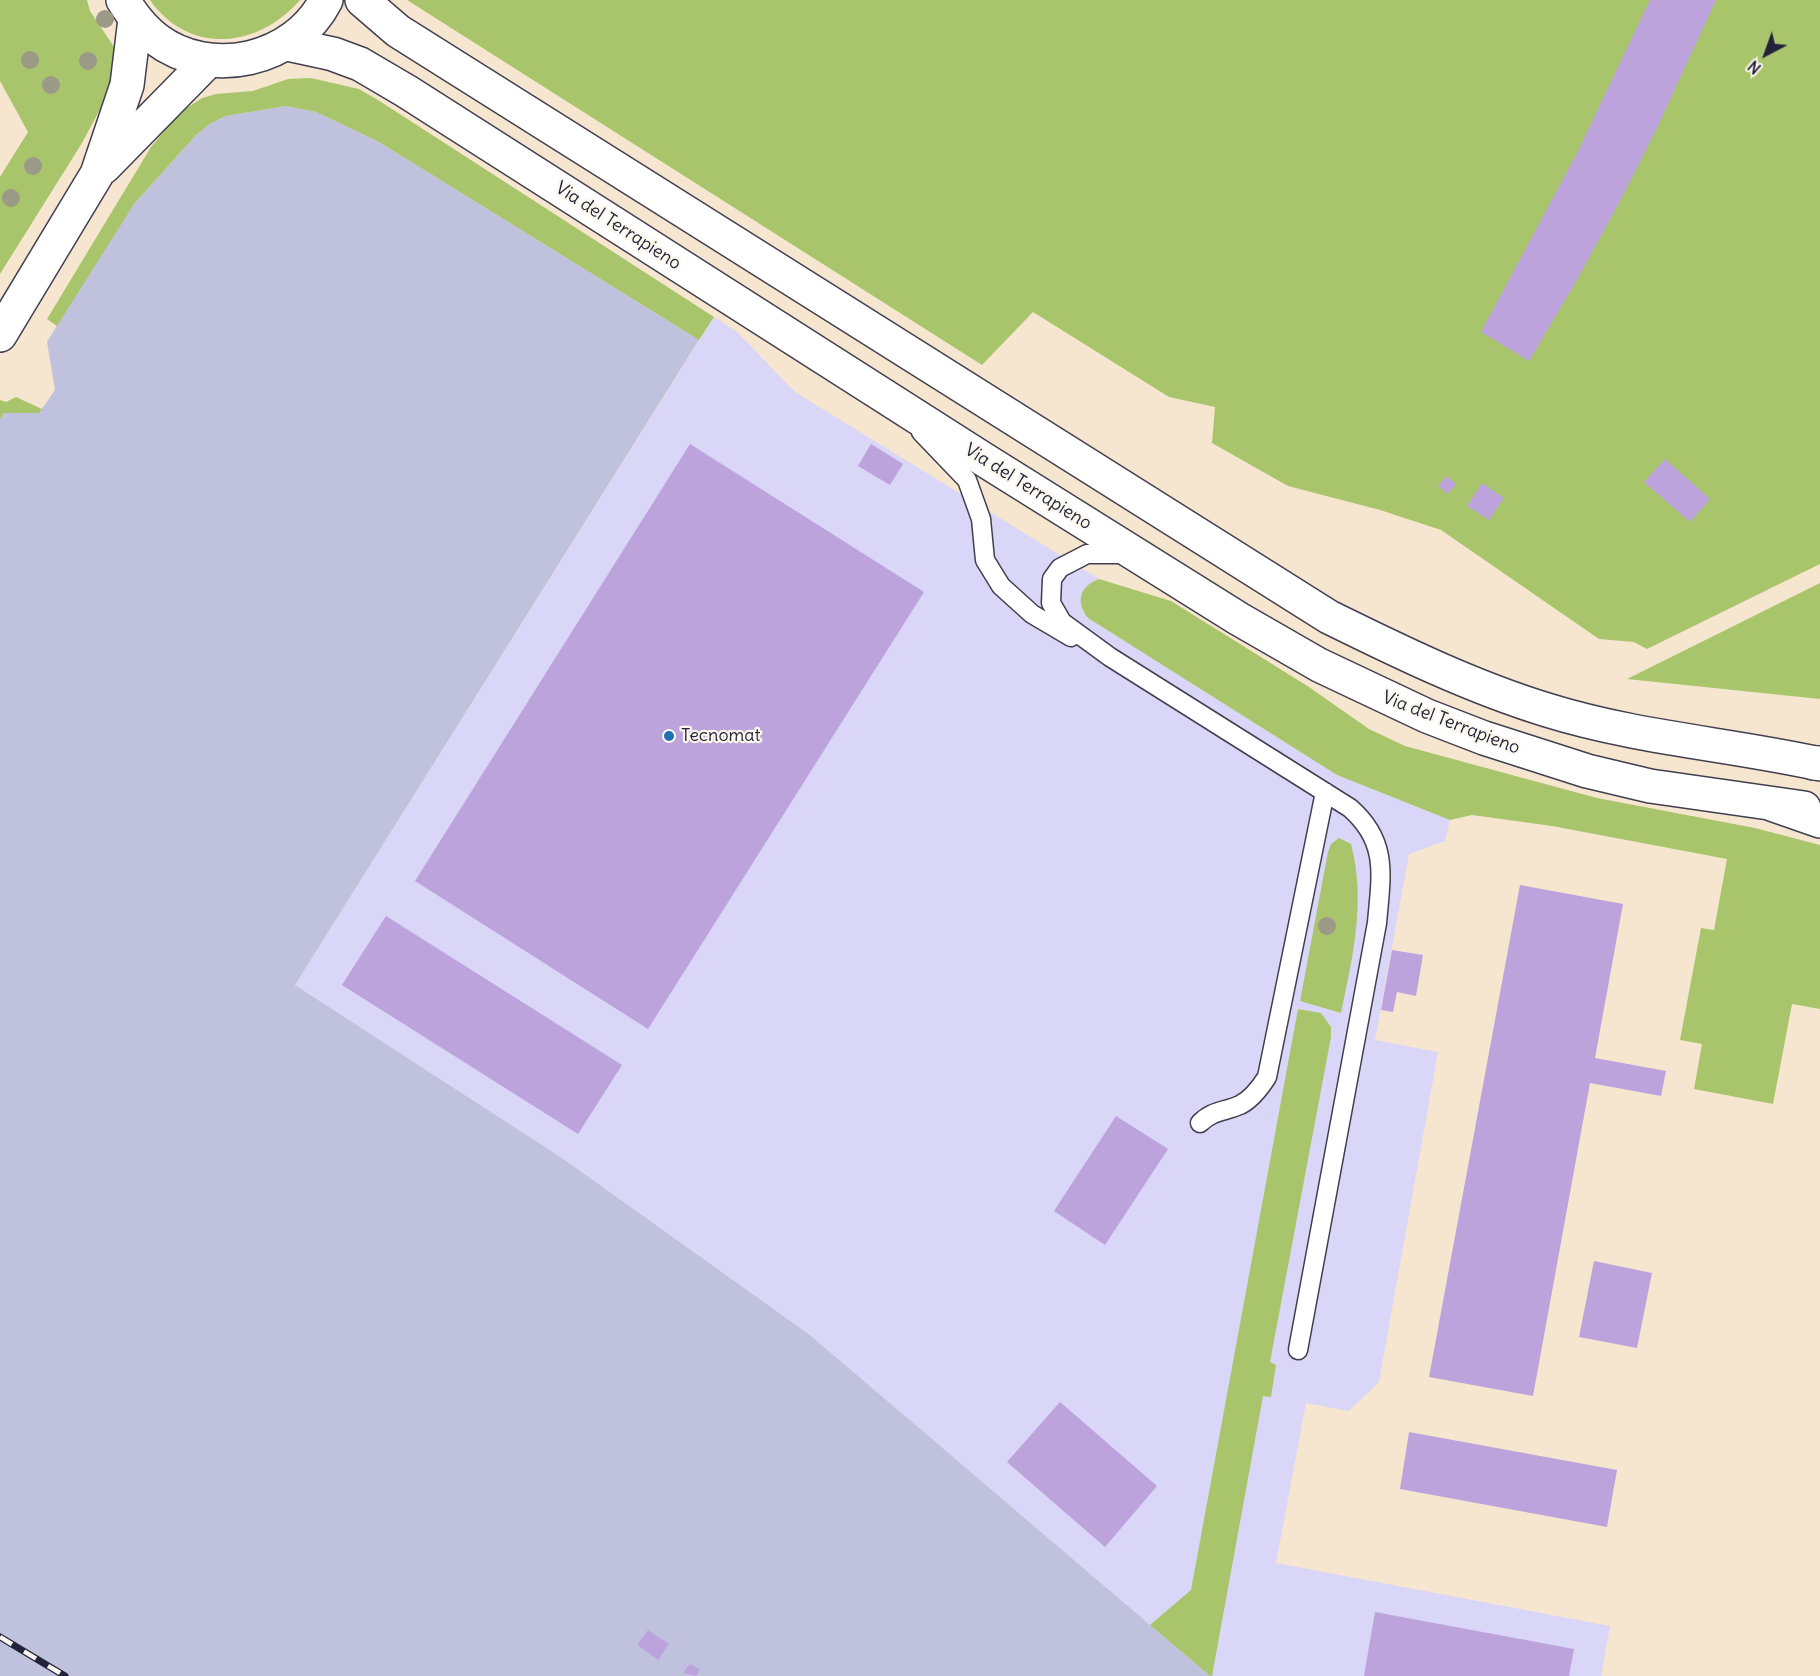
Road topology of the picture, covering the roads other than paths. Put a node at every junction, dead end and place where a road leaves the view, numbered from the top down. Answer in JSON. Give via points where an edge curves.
{"nodes":[{"id":1,"x":326,"y":0,"type":"edge"},
{"id":2,"x":362,"y":0,"type":"edge"},
{"id":3,"x":129,"y":10,"type":"edge"},
{"id":4,"x":287,"y":44,"type":"junction"},
{"id":5,"x":208,"y":60,"type":"junction"},
{"id":6,"x":97,"y":174,"type":"junction"},
{"id":7,"x":0,"y":335,"type":"edge"},
{"id":8,"x":881,"y":394,"type":"junction"},
{"id":9,"x":1134,"y":554,"type":"junction"},
{"id":10,"x":1110,"y":657,"type":"junction"},
{"id":11,"x":1818,"y":763,"type":"edge"},
{"id":12,"x":1325,"y":792,"type":"junction"},
{"id":13,"x":1774,"y":805,"type":"junction"},
{"id":14,"x":1820,"y":810,"type":"edge"},
{"id":15,"x":1820,"y":821,"type":"edge"},
{"id":16,"x":1200,"y":1123,"type":"dead end"},
{"id":17,"x":1298,"y":1350,"type":"dead end"}],
"edges":[{"from":1,"to":4,"type":"main road","via":[[306,28]]},
{"from":2,"to":11,"type":"main road","via":[[398,31],[1329,617],[1444,671],[1547,710],[1652,736]]},
{"from":3,"to":5,"type":"main road","via":[[156,39],[181,53]]},
{"from":3,"to":6,"type":"main road","via":[[127,85]]},
{"from":4,"to":5,"type":"main road","via":[[236,61]]},
{"from":4,"to":8,"type":"main road","name":"Via del Terrapieno","via":[[360,64],[396,85]]},
{"from":5,"to":6,"type":"main road"},
{"from":6,"to":7,"type":"main road"},
{"from":8,"to":9,"type":"main road","name":"Via del Terrapieno"},
{"from":8,"to":10,"type":"lane","via":[[967,480],[981,519],[985,560],[1000,586],[1032,614]]},
{"from":9,"to":10,"type":"lane","via":[[1087,554],[1060,568],[1052,579],[1051,603],[1062,622]]},
{"from":9,"to":13,"type":"main road","name":"Via del Terrapieno","via":[[1319,665],[1427,716],[1587,771],[1650,786]]},
{"from":10,"to":12,"type":"lane"},
{"from":12,"to":16,"type":"lane","via":[[1267,1077],[1257,1092],[1240,1105],[1209,1114]]},
{"from":12,"to":17,"type":"lane","via":[[1367,823],[1376,841],[1381,872],[1377,923]]},
{"from":13,"to":14,"type":"main road","name":"Via del Terrapieno"},
{"from":13,"to":15,"type":"main road"}]}
